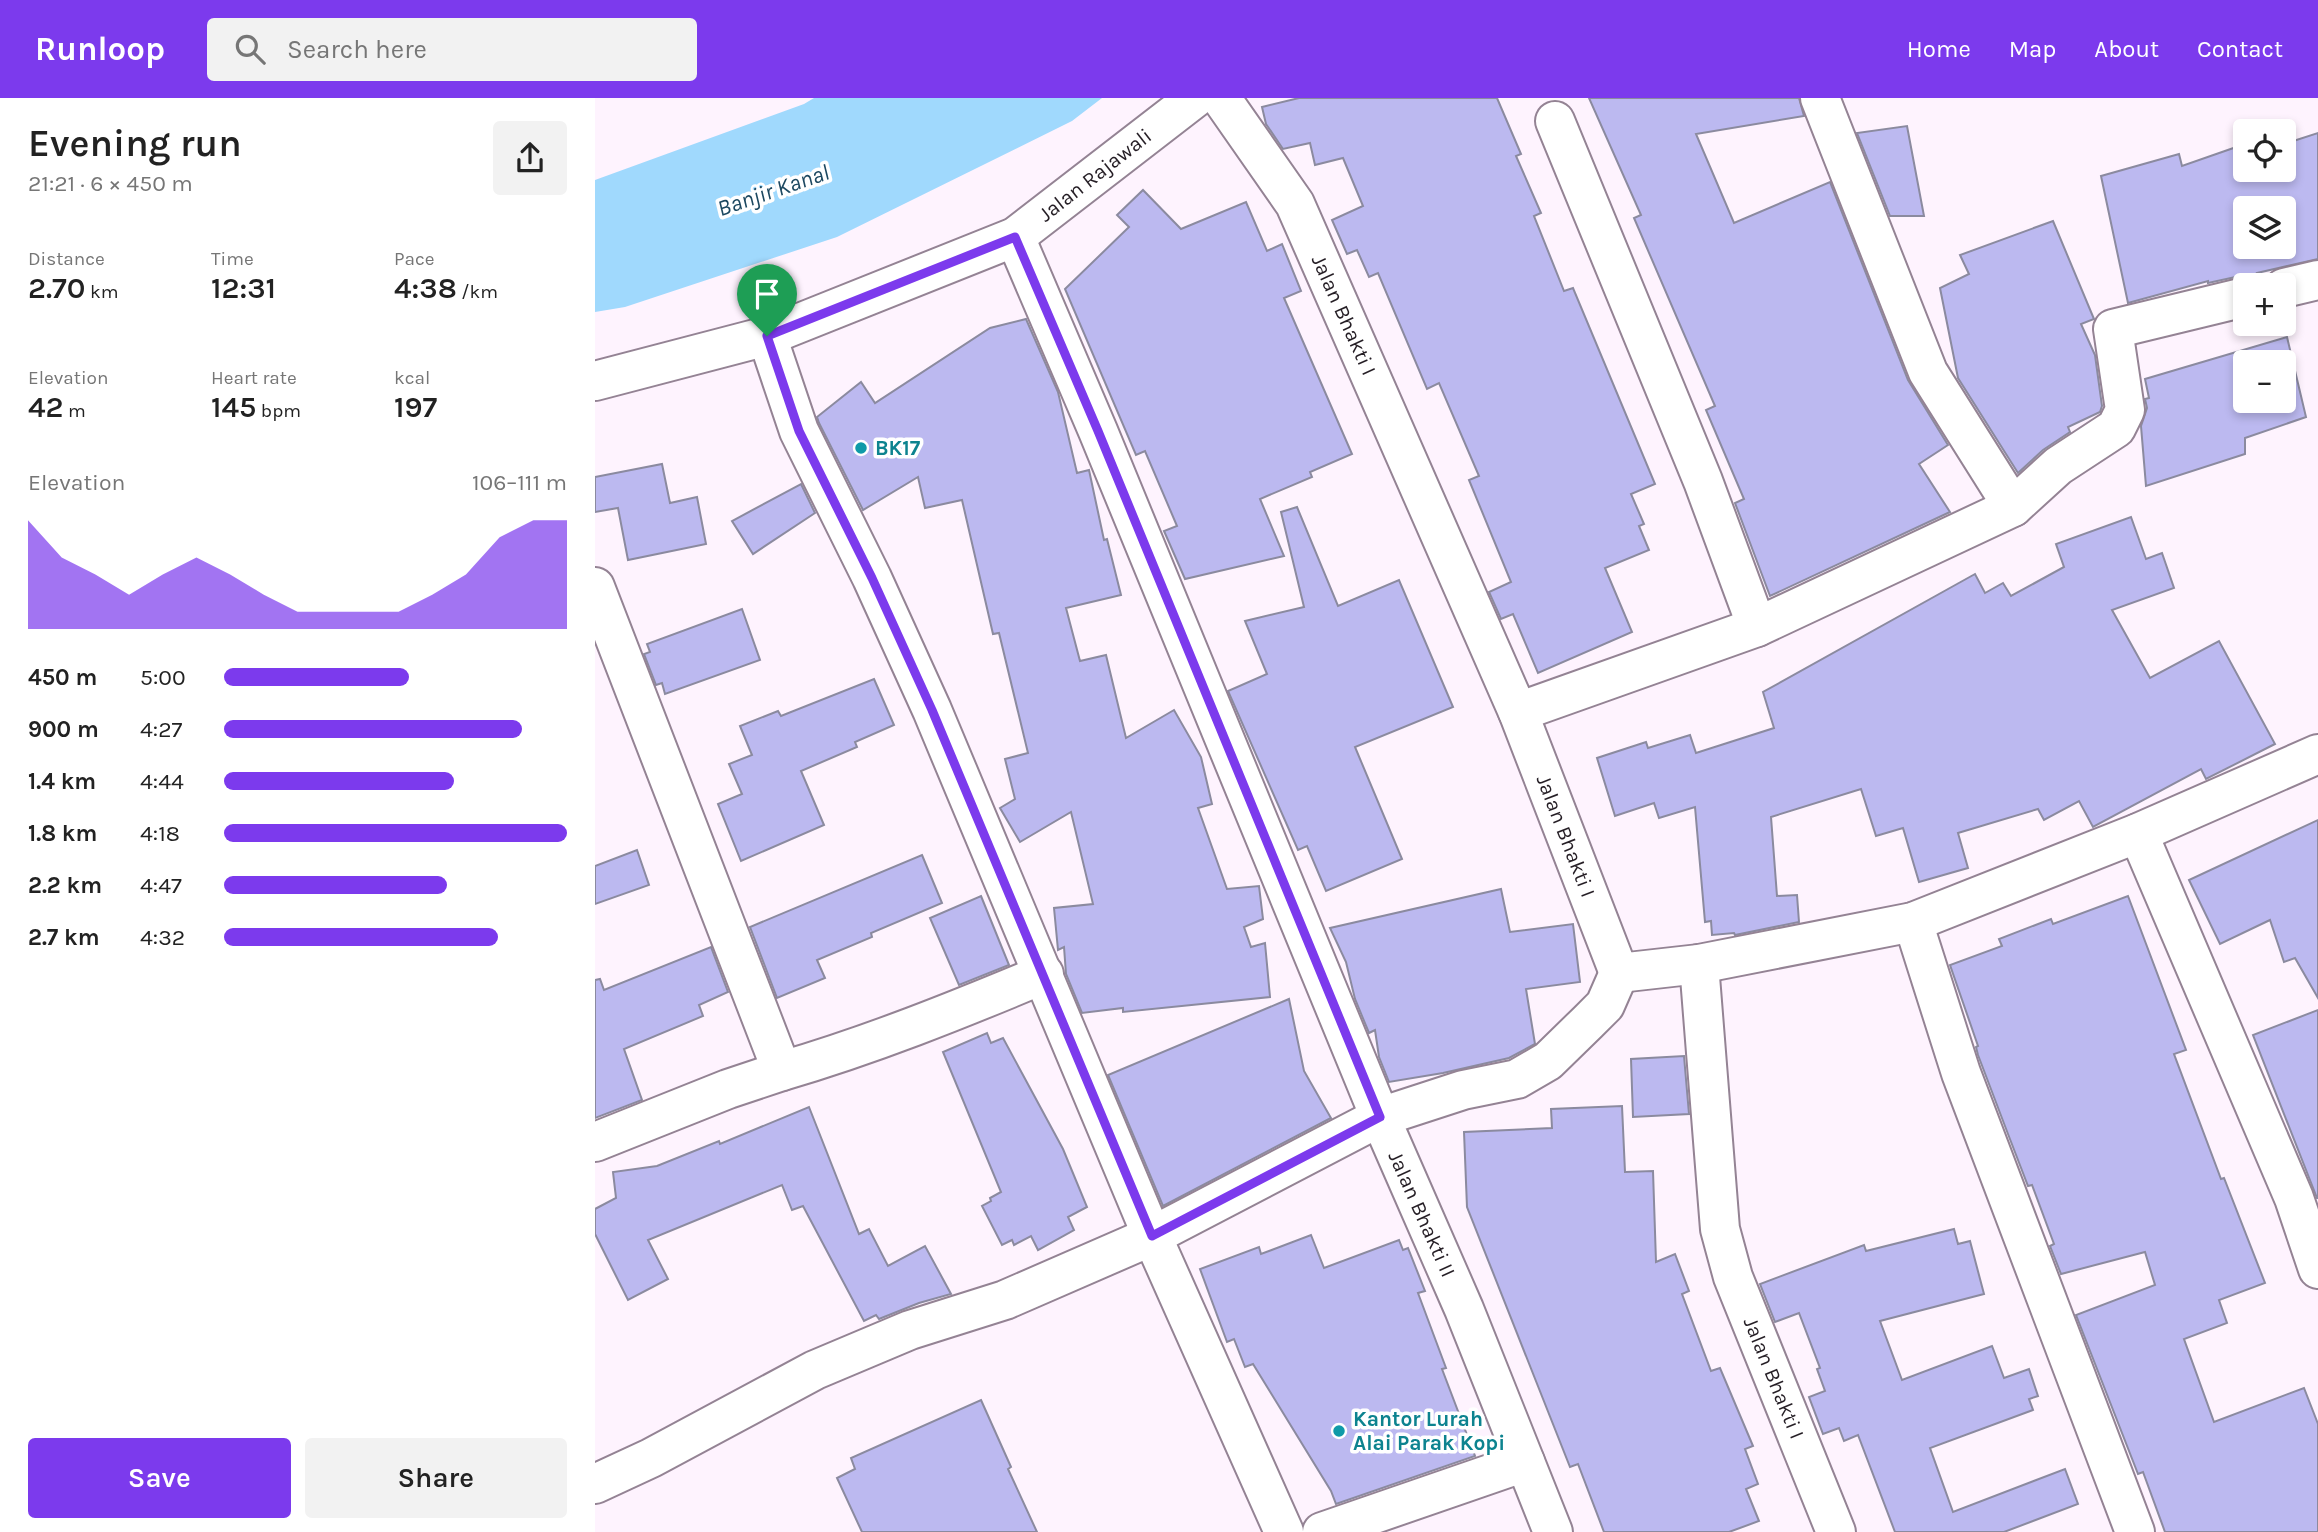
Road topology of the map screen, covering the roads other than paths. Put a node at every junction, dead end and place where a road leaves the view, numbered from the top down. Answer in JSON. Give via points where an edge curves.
{"nodes":[{"id":1,"x":1195,"y":98,"type":"edge"},
{"id":2,"x":1221,"y":98,"type":"edge"},
{"id":3,"x":1820,"y":98,"type":"edge"},
{"id":4,"x":1555,"y":121,"type":"dead end"},
{"id":5,"x":1015,"y":237,"type":"junction"},
{"id":6,"x":2318,"y":280,"type":"edge"},
{"id":7,"x":2296,"y":285,"type":"edge"},
{"id":8,"x":2233,"y":301,"type":"edge"},
{"id":9,"x":767,"y":336,"type":"junction"},
{"id":10,"x":595,"y":382,"type":"edge"},
{"id":11,"x":2013,"y":507,"type":"junction"},
{"id":12,"x":595,"y":587,"type":"edge"},
{"id":13,"x":1757,"y":627,"type":"junction"},
{"id":14,"x":1518,"y":712,"type":"junction"},
{"id":15,"x":2318,"y":754,"type":"edge"},
{"id":16,"x":2138,"y":833,"type":"junction"},
{"id":17,"x":1913,"y":922,"type":"junction"},
{"id":18,"x":1699,"y":964,"type":"junction"},
{"id":19,"x":1619,"y":973,"type":"junction"},
{"id":20,"x":1044,"y":974,"type":"junction"},
{"id":21,"x":782,"y":1071,"type":"junction"},
{"id":22,"x":1380,"y":1117,"type":"junction"},
{"id":23,"x":595,"y":1142,"type":"edge"},
{"id":24,"x":1152,"y":1236,"type":"junction"},
{"id":25,"x":2318,"y":1269,"type":"edge"},
{"id":26,"x":1525,"y":1462,"type":"junction"},
{"id":27,"x":595,"y":1484,"type":"edge"},
{"id":28,"x":1284,"y":1532,"type":"edge"},
{"id":29,"x":1322,"y":1532,"type":"edge"},
{"id":30,"x":1553,"y":1532,"type":"edge"},
{"id":31,"x":1836,"y":1532,"type":"edge"},
{"id":32,"x":2135,"y":1532,"type":"edge"}],
"edges":[{"from":1,"to":5,"type":"street","name":"Jalan Rajawali"},
{"from":2,"to":14,"type":"street","name":"Jalan Bhakti I","via":[[1295,204]]},
{"from":3,"to":11,"type":"street","via":[[1928,372]]},
{"from":4,"to":13,"type":"street","via":[[1703,481]]},
{"from":5,"to":9,"type":"street","name":"Jalan Rajawali"},
{"from":5,"to":22,"type":"street","name":"Jalan Bhakti II"},
{"from":6,"to":7,"type":"street"},
{"from":8,"to":11,"type":"street","via":[[2113,329],[2125,410],[2116,428],[2058,466]]},
{"from":9,"to":10,"type":"street","name":"Jalan Rajawali"},
{"from":9,"to":20,"type":"street","via":[[799,431],[894,626]]},
{"from":11,"to":13,"type":"street"},
{"from":12,"to":21,"type":"street"},
{"from":13,"to":14,"type":"street"},
{"from":14,"to":19,"type":"street","name":"Jalan Bhakti I"},
{"from":15,"to":16,"type":"street"},
{"from":16,"to":17,"type":"street"},
{"from":16,"to":25,"type":"street","via":[[2294,1198]]},
{"from":17,"to":18,"type":"street"},
{"from":17,"to":32,"type":"street","via":[[1961,1073]]},
{"from":18,"to":19,"type":"street"},
{"from":18,"to":31,"type":"street","name":"Jalan Bhakti I","via":[[1720,1229],[1733,1277]]},
{"from":19,"to":22,"type":"street","via":[[1605,1005],[1535,1070],[1517,1080],[1462,1090]]},
{"from":20,"to":21,"type":"street","via":[[831,1057]]},
{"from":20,"to":24,"type":"street"},
{"from":21,"to":23,"type":"street"},
{"from":22,"to":24,"type":"street"},
{"from":22,"to":26,"type":"street","name":"Jalan Bhakti II"},
{"from":24,"to":27,"type":"street","via":[[1005,1300],[910,1329],[815,1370]]},
{"from":24,"to":28,"type":"street"},
{"from":26,"to":29,"type":"street"},
{"from":26,"to":30,"type":"street","name":"Jalan Bhakti II"}]}
